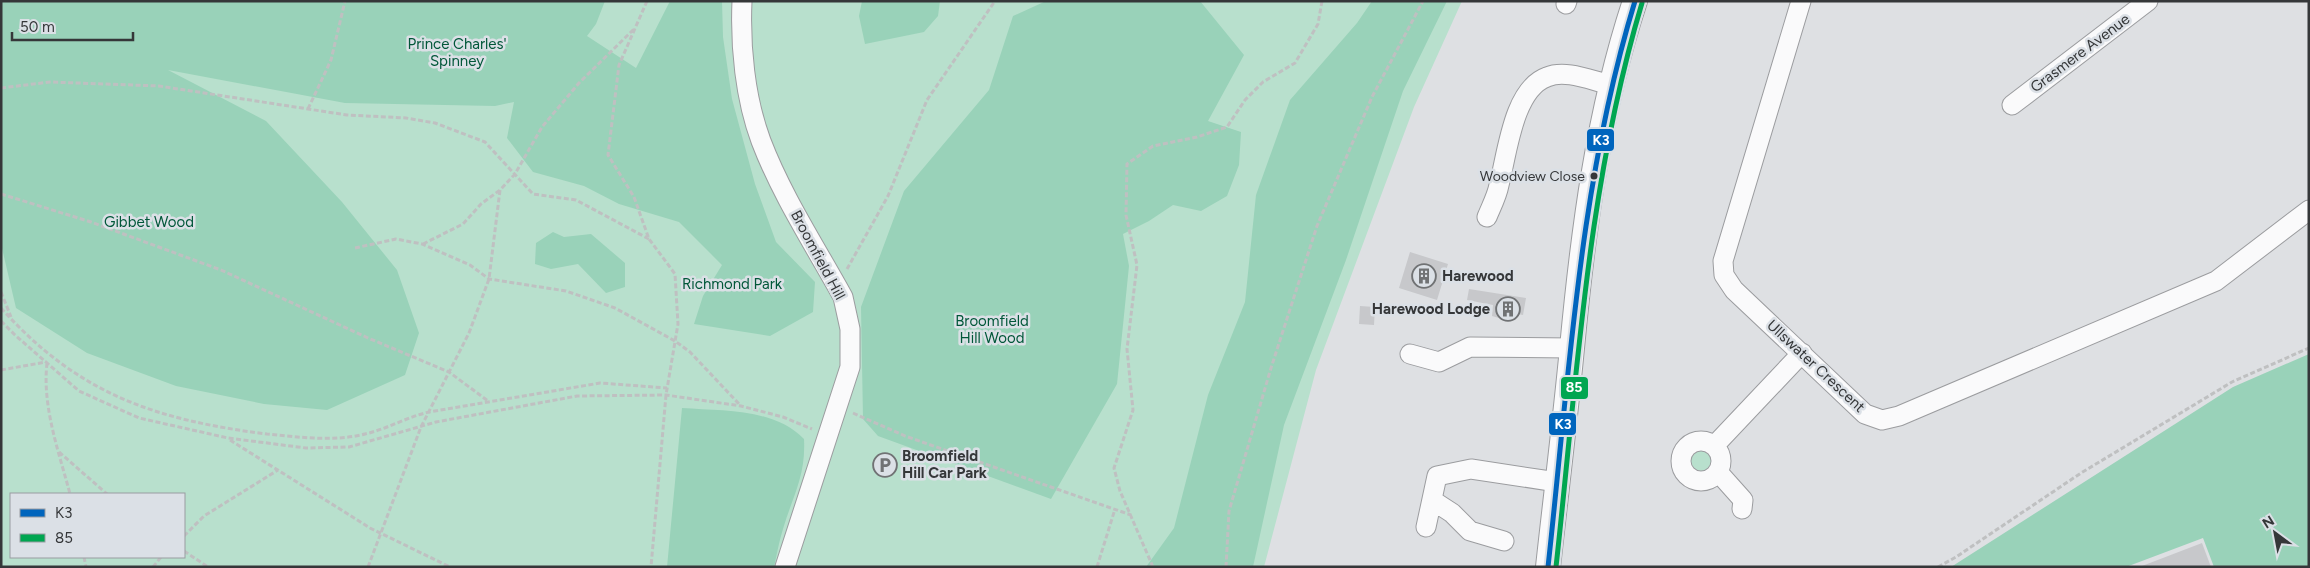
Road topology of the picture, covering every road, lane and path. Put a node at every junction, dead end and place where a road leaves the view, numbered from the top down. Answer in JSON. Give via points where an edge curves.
{"nodes":[{"id":1,"x":345,"y":1,"type":"edge"},
{"id":2,"x":646,"y":1,"type":"edge"},
{"id":3,"x":742,"y":1,"type":"edge"},
{"id":4,"x":994,"y":1,"type":"edge"},
{"id":5,"x":1322,"y":1,"type":"edge"},
{"id":6,"x":1423,"y":1,"type":"edge"},
{"id":7,"x":1635,"y":1,"type":"edge"},
{"id":8,"x":1802,"y":1,"type":"edge"},
{"id":9,"x":2148,"y":1,"type":"edge"},
{"id":10,"x":634,"y":29,"type":"junction"},
{"id":11,"x":1611,"y":85,"type":"junction"},
{"id":12,"x":1,"y":88,"type":"edge"},
{"id":13,"x":2012,"y":106,"type":"dead end"},
{"id":14,"x":308,"y":109,"type":"junction"},
{"id":15,"x":515,"y":174,"type":"junction"},
{"id":16,"x":500,"y":190,"type":"junction"},
{"id":17,"x":1,"y":194,"type":"edge"},
{"id":18,"x":2309,"y":210,"type":"edge"},
{"id":19,"x":1488,"y":217,"type":"dead end"},
{"id":20,"x":649,"y":239,"type":"junction"},
{"id":21,"x":422,"y":244,"type":"junction"},
{"id":22,"x":355,"y":248,"type":"dead end"},
{"id":23,"x":489,"y":279,"type":"junction"},
{"id":24,"x":837,"y":287,"type":"junction"},
{"id":25,"x":1,"y":292,"type":"edge"},
{"id":26,"x":1,"y":308,"type":"edge"},
{"id":27,"x":12,"y":320,"type":"junction"},
{"id":28,"x":1,"y":321,"type":"edge"},
{"id":29,"x":675,"y":341,"type":"junction"},
{"id":30,"x":1572,"y":348,"type":"junction"},
{"id":31,"x":2309,"y":348,"type":"edge"},
{"id":32,"x":1802,"y":353,"type":"junction"},
{"id":33,"x":1410,"y":354,"type":"dead end"},
{"id":34,"x":47,"y":362,"type":"junction"},
{"id":35,"x":1,"y":365,"type":"edge"},
{"id":36,"x":8,"y":369,"type":"junction"},
{"id":37,"x":1,"y":370,"type":"edge"},
{"id":38,"x":449,"y":372,"type":"junction"},
{"id":39,"x":667,"y":388,"type":"junction"},
{"id":40,"x":666,"y":396,"type":"junction"},
{"id":41,"x":488,"y":401,"type":"junction"},
{"id":42,"x":740,"y":406,"type":"junction"},
{"id":43,"x":839,"y":407,"type":"junction"},
{"id":44,"x":429,"y":412,"type":"junction"},
{"id":45,"x":421,"y":427,"type":"junction"},
{"id":46,"x":828,"y":436,"type":"junction"},
{"id":47,"x":228,"y":438,"type":"junction"},
{"id":48,"x":1715,"y":445,"type":"junction"},
{"id":49,"x":59,"y":451,"type":"junction"},
{"id":50,"x":278,"y":470,"type":"junction"},
{"id":51,"x":1718,"y":472,"type":"junction"},
{"id":52,"x":1556,"y":490,"type":"junction"},
{"id":53,"x":70,"y":493,"type":"edge"},
{"id":54,"x":106,"y":493,"type":"edge"},
{"id":55,"x":1432,"y":500,"type":"junction"},
{"id":56,"x":1115,"y":509,"type":"junction"},
{"id":57,"x":1742,"y":509,"type":"dead end"},
{"id":58,"x":1132,"y":515,"type":"junction"},
{"id":59,"x":1426,"y":527,"type":"dead end"},
{"id":60,"x":380,"y":532,"type":"junction"},
{"id":61,"x":185,"y":535,"type":"edge"},
{"id":62,"x":1504,"y":541,"type":"dead end"},
{"id":63,"x":185,"y":552,"type":"edge"},
{"id":64,"x":208,"y":567,"type":"edge"},
{"id":65,"x":368,"y":567,"type":"edge"},
{"id":66,"x":450,"y":567,"type":"edge"},
{"id":67,"x":652,"y":567,"type":"edge"},
{"id":68,"x":785,"y":567,"type":"edge"},
{"id":69,"x":1097,"y":567,"type":"edge"},
{"id":70,"x":1153,"y":567,"type":"edge"},
{"id":71,"x":1226,"y":567,"type":"edge"},
{"id":72,"x":1548,"y":567,"type":"edge"},
{"id":73,"x":1938,"y":567,"type":"edge"}],
"edges":[{"from":1,"to":14,"type":"path","via":[[331,60]]},
{"from":2,"to":10,"type":"path"},
{"from":3,"to":24,"type":"street","name":"Broomfield Hill","via":[[741,23],[748,86],[761,140],[778,181]]},
{"from":4,"to":24,"type":"path","via":[[927,100],[888,196]]},
{"from":5,"to":58,"type":"path","via":[[1318,24],[1295,63],[1263,82],[1226,127],[1153,146],[1127,164],[1126,215],[1137,265],[1127,349],[1133,410],[1114,468],[1120,491]]},
{"from":6,"to":71,"type":"path","via":[[1372,97],[1317,226],[1229,511]]},
{"from":7,"to":11,"type":"main road"},
{"from":8,"to":32,"type":"street","name":"Ullswater Crescent","via":[[1723,260],[1724,275],[1734,290]]},
{"from":9,"to":13,"type":"street","name":"Grasmere Avenue"},
{"from":10,"to":15,"type":"path","via":[[579,83],[542,127]]},
{"from":10,"to":20,"type":"path","via":[[619,65],[608,154],[634,197]]},
{"from":11,"to":19,"type":"street","via":[[1562,74],[1548,76],[1536,83],[1520,109]]},
{"from":11,"to":30,"type":"main road","via":[[1588,214]]},
{"from":12,"to":14,"type":"path","via":[[50,82],[158,86]]},
{"from":14,"to":15,"type":"path","via":[[435,123],[486,142]]},
{"from":15,"to":16,"type":"path"},
{"from":15,"to":20,"type":"path","via":[[533,194],[576,200]]},
{"from":16,"to":21,"type":"path","via":[[481,204],[463,224]]},
{"from":16,"to":23,"type":"path"},
{"from":17,"to":38,"type":"path","via":[[91,222],[221,270]]},
{"from":18,"to":32,"type":"street","name":"Ullswater Crescent","via":[[2216,281],[1899,416],[1882,420],[1866,414]]},
{"from":20,"to":29,"type":"path","via":[[674,274],[678,324]]},
{"from":21,"to":22,"type":"path","via":[[396,239]]},
{"from":21,"to":23,"type":"path","via":[[470,265]]},
{"from":23,"to":29,"type":"path","via":[[566,291],[615,308]]},
{"from":23,"to":38,"type":"path","via":[[469,333]]},
{"from":24,"to":43,"type":"street","name":"Broomfield Hill","via":[[848,313],[852,347]]},
{"from":25,"to":27,"type":"path"},
{"from":26,"to":27,"type":"path"},
{"from":27,"to":44,"type":"path","via":[[55,360],[86,382],[137,406],[178,420],[321,439],[364,435]]},
{"from":28,"to":34,"type":"path"},
{"from":29,"to":39,"type":"path"},
{"from":29,"to":42,"type":"path","via":[[690,352]]},
{"from":30,"to":33,"type":"street","via":[[1470,347],[1439,362]]},
{"from":30,"to":52,"type":"main road"},
{"from":31,"to":73,"type":"path","via":[[2232,382],[2081,473]]},
{"from":32,"to":48,"type":"street"},
{"from":34,"to":36,"type":"path"},
{"from":34,"to":47,"type":"path","via":[[78,391],[139,418]]},
{"from":34,"to":49,"type":"path","via":[[45,382]]},
{"from":35,"to":36,"type":"path"},
{"from":36,"to":37,"type":"path"},
{"from":38,"to":41,"type":"path"},
{"from":38,"to":44,"type":"path"},
{"from":39,"to":40,"type":"path"},
{"from":39,"to":41,"type":"path","via":[[600,383]]},
{"from":40,"to":42,"type":"path"},
{"from":40,"to":45,"type":"path","via":[[577,396]]},
{"from":40,"to":67,"type":"path"},
{"from":41,"to":44,"type":"path"},
{"from":42,"to":46,"type":"path","via":[[784,417]]},
{"from":43,"to":46,"type":"street","name":"Broomfield Hill"},
{"from":43,"to":56,"type":"path","via":[[905,436]]},
{"from":44,"to":45,"type":"path"},
{"from":45,"to":47,"type":"path","via":[[349,447],[306,448]]},
{"from":45,"to":60,"type":"path"},
{"from":46,"to":68,"type":"street","name":"Broomfield Hill"},
{"from":47,"to":50,"type":"path"},
{"from":48,"to":51,"type":"street","via":[[1721,457]]},
{"from":48,"to":51,"type":"street","via":[[1704,440],[1696,441],[1686,447],[1681,460],[1683,470],[1693,479],[1706,480]]},
{"from":49,"to":53,"type":"path"},
{"from":49,"to":54,"type":"path"},
{"from":50,"to":60,"type":"path"},
{"from":50,"to":61,"type":"path","via":[[204,516]]},
{"from":51,"to":57,"type":"street","via":[[1743,500]]},
{"from":52,"to":55,"type":"street","via":[[1471,469],[1437,476]]},
{"from":52,"to":72,"type":"main road"},
{"from":55,"to":59,"type":"street"},
{"from":55,"to":62,"type":"street","via":[[1452,513],[1470,531]]},
{"from":56,"to":58,"type":"path"},
{"from":56,"to":69,"type":"path"},
{"from":58,"to":70,"type":"path"},
{"from":60,"to":65,"type":"path"},
{"from":60,"to":66,"type":"path"},
{"from":63,"to":64,"type":"path"}]}
